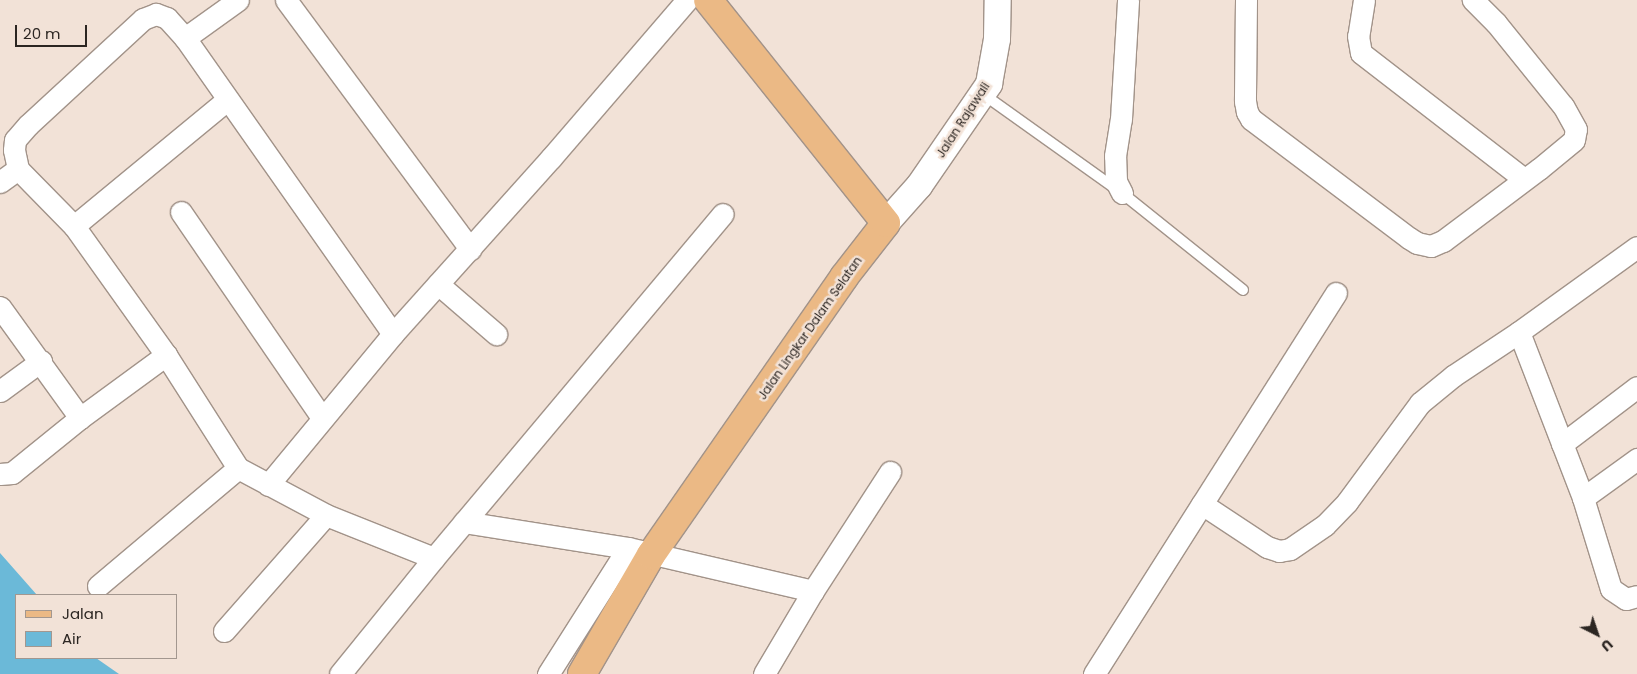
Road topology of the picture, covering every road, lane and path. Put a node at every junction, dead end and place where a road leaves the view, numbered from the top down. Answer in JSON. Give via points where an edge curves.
{"nodes":[{"id":1,"x":238,"y":0,"type":"edge"},
{"id":2,"x":286,"y":0,"type":"edge"},
{"id":3,"x":687,"y":0,"type":"edge"},
{"id":4,"x":708,"y":0,"type":"edge"},
{"id":5,"x":998,"y":0,"type":"edge"},
{"id":6,"x":1128,"y":0,"type":"edge"},
{"id":7,"x":1246,"y":0,"type":"edge"},
{"id":8,"x":1364,"y":0,"type":"edge"},
{"id":9,"x":1474,"y":0,"type":"edge"},
{"id":10,"x":185,"y":38,"type":"junction"},
{"id":11,"x":982,"y":93,"type":"junction"},
{"id":12,"x":227,"y":100,"type":"junction"},
{"id":13,"x":18,"y":169,"type":"junction"},
{"id":14,"x":1524,"y":178,"type":"junction"},
{"id":15,"x":0,"y":182,"type":"edge"},
{"id":16,"x":1122,"y":193,"type":"junction"},
{"id":17,"x":180,"y":212,"type":"dead end"},
{"id":18,"x":723,"y":214,"type":"dead end"},
{"id":19,"x":886,"y":223,"type":"junction"},
{"id":20,"x":74,"y":226,"type":"junction"},
{"id":21,"x":1637,"y":247,"type":"edge"},
{"id":22,"x":470,"y":250,"type":"junction"},
{"id":23,"x":438,"y":284,"type":"junction"},
{"id":24,"x":1244,"y":290,"type":"dead end"},
{"id":25,"x":1336,"y":293,"type":"dead end"},
{"id":26,"x":0,"y":307,"type":"edge"},
{"id":27,"x":1518,"y":332,"type":"junction"},
{"id":28,"x":393,"y":334,"type":"junction"},
{"id":29,"x":496,"y":334,"type":"dead end"},
{"id":30,"x":166,"y":355,"type":"junction"},
{"id":31,"x":41,"y":361,"type":"junction"},
{"id":32,"x":1637,"y":387,"type":"edge"},
{"id":33,"x":0,"y":391,"type":"edge"},
{"id":34,"x":80,"y":418,"type":"junction"},
{"id":35,"x":322,"y":418,"type":"junction"},
{"id":36,"x":1562,"y":444,"type":"junction"},
{"id":37,"x":1637,"y":459,"type":"edge"},
{"id":38,"x":238,"y":468,"type":"junction"},
{"id":39,"x":890,"y":472,"type":"dead end"},
{"id":40,"x":0,"y":474,"type":"edge"},
{"id":41,"x":268,"y":485,"type":"junction"},
{"id":42,"x":1583,"y":498,"type":"junction"},
{"id":43,"x":1202,"y":504,"type":"junction"},
{"id":44,"x":326,"y":515,"type":"junction"},
{"id":45,"x":464,"y":522,"type":"junction"},
{"id":46,"x":640,"y":551,"type":"junction"},
{"id":47,"x":434,"y":558,"type":"junction"},
{"id":48,"x":98,"y":586,"type":"dead end"},
{"id":49,"x":813,"y":591,"type":"junction"},
{"id":50,"x":1637,"y":596,"type":"edge"},
{"id":51,"x":224,"y":631,"type":"dead end"},
{"id":52,"x":340,"y":674,"type":"edge"},
{"id":53,"x":548,"y":674,"type":"edge"},
{"id":54,"x":582,"y":674,"type":"edge"},
{"id":55,"x":764,"y":674,"type":"edge"},
{"id":56,"x":1094,"y":674,"type":"edge"}],
"edges":[{"from":1,"to":10,"type":"street"},
{"from":2,"to":22,"type":"street"},
{"from":3,"to":22,"type":"street"},
{"from":4,"to":19,"type":"main road"},
{"from":5,"to":11,"type":"street","name":"Jalan Rajawali","via":[[998,39],[988,84]]},
{"from":6,"to":16,"type":"street","via":[[1121,119],[1115,156],[1116,181]]},
{"from":7,"to":14,"type":"street","via":[[1246,101],[1251,119],[1409,238],[1431,246],[1442,241]]},
{"from":8,"to":14,"type":"street","via":[[1358,36],[1361,53]]},
{"from":9,"to":14,"type":"street","via":[[1563,106],[1576,129],[1574,140]]},
{"from":10,"to":12,"type":"street"},
{"from":10,"to":13,"type":"street","via":[[167,18],[156,14],[143,19],[19,135],[14,146]]},
{"from":11,"to":16,"type":"lane"},
{"from":11,"to":19,"type":"street","name":"Jalan Rajawali","via":[[919,186]]},
{"from":12,"to":20,"type":"street"},
{"from":12,"to":28,"type":"street"},
{"from":13,"to":15,"type":"street"},
{"from":13,"to":20,"type":"street"},
{"from":16,"to":24,"type":"lane"},
{"from":17,"to":35,"type":"street"},
{"from":18,"to":45,"type":"street"},
{"from":19,"to":46,"type":"main road","name":"Jalan Lingkar Dalam Selatan"},
{"from":20,"to":30,"type":"street"},
{"from":21,"to":27,"type":"street"},
{"from":22,"to":23,"type":"street"},
{"from":23,"to":28,"type":"street"},
{"from":23,"to":29,"type":"street"},
{"from":25,"to":43,"type":"street"},
{"from":26,"to":31,"type":"street"},
{"from":27,"to":36,"type":"street"},
{"from":27,"to":43,"type":"street","via":[[1453,376],[1420,404],[1347,502],[1325,525],[1290,549],[1279,551],[1267,547]]},
{"from":28,"to":35,"type":"street"},
{"from":30,"to":34,"type":"street"},
{"from":30,"to":38,"type":"street"},
{"from":31,"to":33,"type":"street"},
{"from":31,"to":34,"type":"street"},
{"from":32,"to":36,"type":"street"},
{"from":34,"to":40,"type":"street","via":[[12,473]]},
{"from":35,"to":41,"type":"street"},
{"from":36,"to":42,"type":"street"},
{"from":37,"to":42,"type":"street"},
{"from":38,"to":41,"type":"street"},
{"from":38,"to":48,"type":"street"},
{"from":39,"to":49,"type":"street"},
{"from":41,"to":44,"type":"street"},
{"from":42,"to":50,"type":"street","via":[[1611,589],[1626,599]]},
{"from":43,"to":56,"type":"street"},
{"from":44,"to":47,"type":"street"},
{"from":44,"to":51,"type":"street"},
{"from":45,"to":46,"type":"street"},
{"from":45,"to":47,"type":"street"},
{"from":46,"to":49,"type":"street"},
{"from":46,"to":53,"type":"street"},
{"from":46,"to":54,"type":"main road","name":"Jalan Lingkar Dalam Selatan"},
{"from":47,"to":52,"type":"street"},
{"from":49,"to":55,"type":"street"}]}
